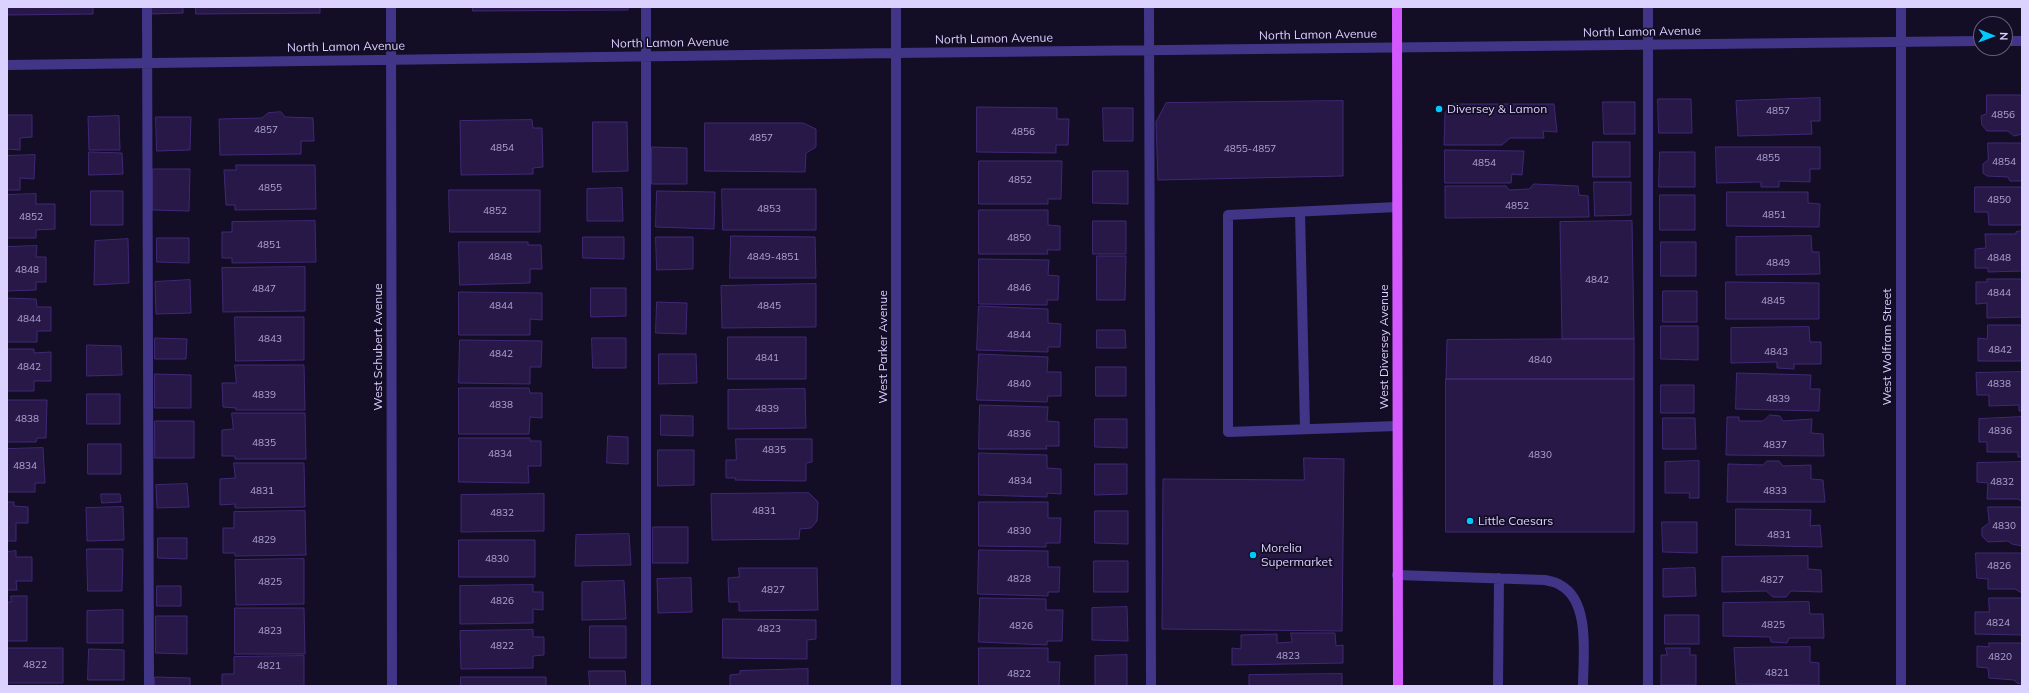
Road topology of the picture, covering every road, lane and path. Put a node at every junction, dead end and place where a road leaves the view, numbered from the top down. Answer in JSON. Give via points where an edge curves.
{"nodes":[{"id":1,"x":147,"y":7,"type":"edge"},
{"id":2,"x":391,"y":7,"type":"edge"},
{"id":3,"x":646,"y":7,"type":"edge"},
{"id":4,"x":896,"y":7,"type":"edge"},
{"id":5,"x":1149,"y":7,"type":"edge"},
{"id":6,"x":1397,"y":7,"type":"edge"},
{"id":7,"x":1648,"y":7,"type":"edge"},
{"id":8,"x":1901,"y":7,"type":"edge"},
{"id":9,"x":1973,"y":42,"type":"edge"},
{"id":10,"x":1901,"y":43,"type":"junction"},
{"id":11,"x":1648,"y":45,"type":"junction"},
{"id":12,"x":1397,"y":48,"type":"junction"},
{"id":13,"x":1150,"y":50,"type":"junction"},
{"id":14,"x":896,"y":53,"type":"junction"},
{"id":15,"x":646,"y":56,"type":"junction"},
{"id":16,"x":391,"y":60,"type":"junction"},
{"id":17,"x":148,"y":63,"type":"junction"},
{"id":18,"x":7,"y":65,"type":"edge"},
{"id":19,"x":1397,"y":208,"type":"junction"},
{"id":20,"x":1300,"y":212,"type":"junction"},
{"id":21,"x":1397,"y":426,"type":"junction"},
{"id":22,"x":1305,"y":429,"type":"junction"},
{"id":23,"x":1397,"y":575,"type":"junction"},
{"id":24,"x":1499,"y":578,"type":"junction"},
{"id":25,"x":149,"y":686,"type":"edge"},
{"id":26,"x":392,"y":686,"type":"edge"},
{"id":27,"x":646,"y":686,"type":"edge"},
{"id":28,"x":896,"y":686,"type":"edge"},
{"id":29,"x":1151,"y":686,"type":"edge"},
{"id":30,"x":1398,"y":686,"type":"edge"},
{"id":31,"x":1498,"y":686,"type":"edge"},
{"id":32,"x":1584,"y":686,"type":"edge"},
{"id":33,"x":1648,"y":686,"type":"edge"},
{"id":34,"x":1900,"y":686,"type":"edge"}],
"edges":[{"from":1,"to":17,"type":"street"},
{"from":2,"to":16,"type":"street","name":"West Schubert Avenue"},
{"from":3,"to":15,"type":"street"},
{"from":4,"to":14,"type":"street","name":"West Parker Avenue"},
{"from":5,"to":13,"type":"street"},
{"from":6,"to":12,"type":"main road","name":"West Diversey Avenue"},
{"from":7,"to":11,"type":"street"},
{"from":8,"to":10,"type":"street","name":"West Wolfram Street"},
{"from":9,"to":10,"type":"street","name":"North Lamon Avenue"},
{"from":10,"to":11,"type":"street","name":"North Lamon Avenue"},
{"from":10,"to":34,"type":"street","name":"West Wolfram Street"},
{"from":11,"to":12,"type":"street","name":"North Lamon Avenue"},
{"from":11,"to":33,"type":"street"},
{"from":12,"to":13,"type":"street","name":"North Lamon Avenue"},
{"from":12,"to":19,"type":"main road","name":"West Diversey Avenue"},
{"from":13,"to":14,"type":"street","name":"North Lamon Avenue"},
{"from":13,"to":29,"type":"street"},
{"from":14,"to":15,"type":"street","name":"North Lamon Avenue"},
{"from":14,"to":28,"type":"street","name":"West Parker Avenue"},
{"from":15,"to":16,"type":"street","name":"North Lamon Avenue"},
{"from":15,"to":27,"type":"street"},
{"from":16,"to":17,"type":"street","name":"North Lamon Avenue"},
{"from":16,"to":26,"type":"street","name":"West Schubert Avenue"},
{"from":17,"to":18,"type":"street","name":"North Lamon Avenue"},
{"from":17,"to":25,"type":"street"},
{"from":19,"to":20,"type":"street"},
{"from":19,"to":21,"type":"main road","name":"West Diversey Avenue"},
{"from":20,"to":22,"type":"street"},
{"from":20,"to":22,"type":"street","via":[[1228,215],[1228,432]]},
{"from":21,"to":22,"type":"street"},
{"from":21,"to":23,"type":"main road","name":"West Diversey Avenue"},
{"from":23,"to":24,"type":"street"},
{"from":23,"to":30,"type":"main road","name":"West Diversey Avenue"},
{"from":24,"to":31,"type":"street"},
{"from":24,"to":32,"type":"street","via":[[1545,580],[1561,585],[1573,596],[1583,619]]}]}
